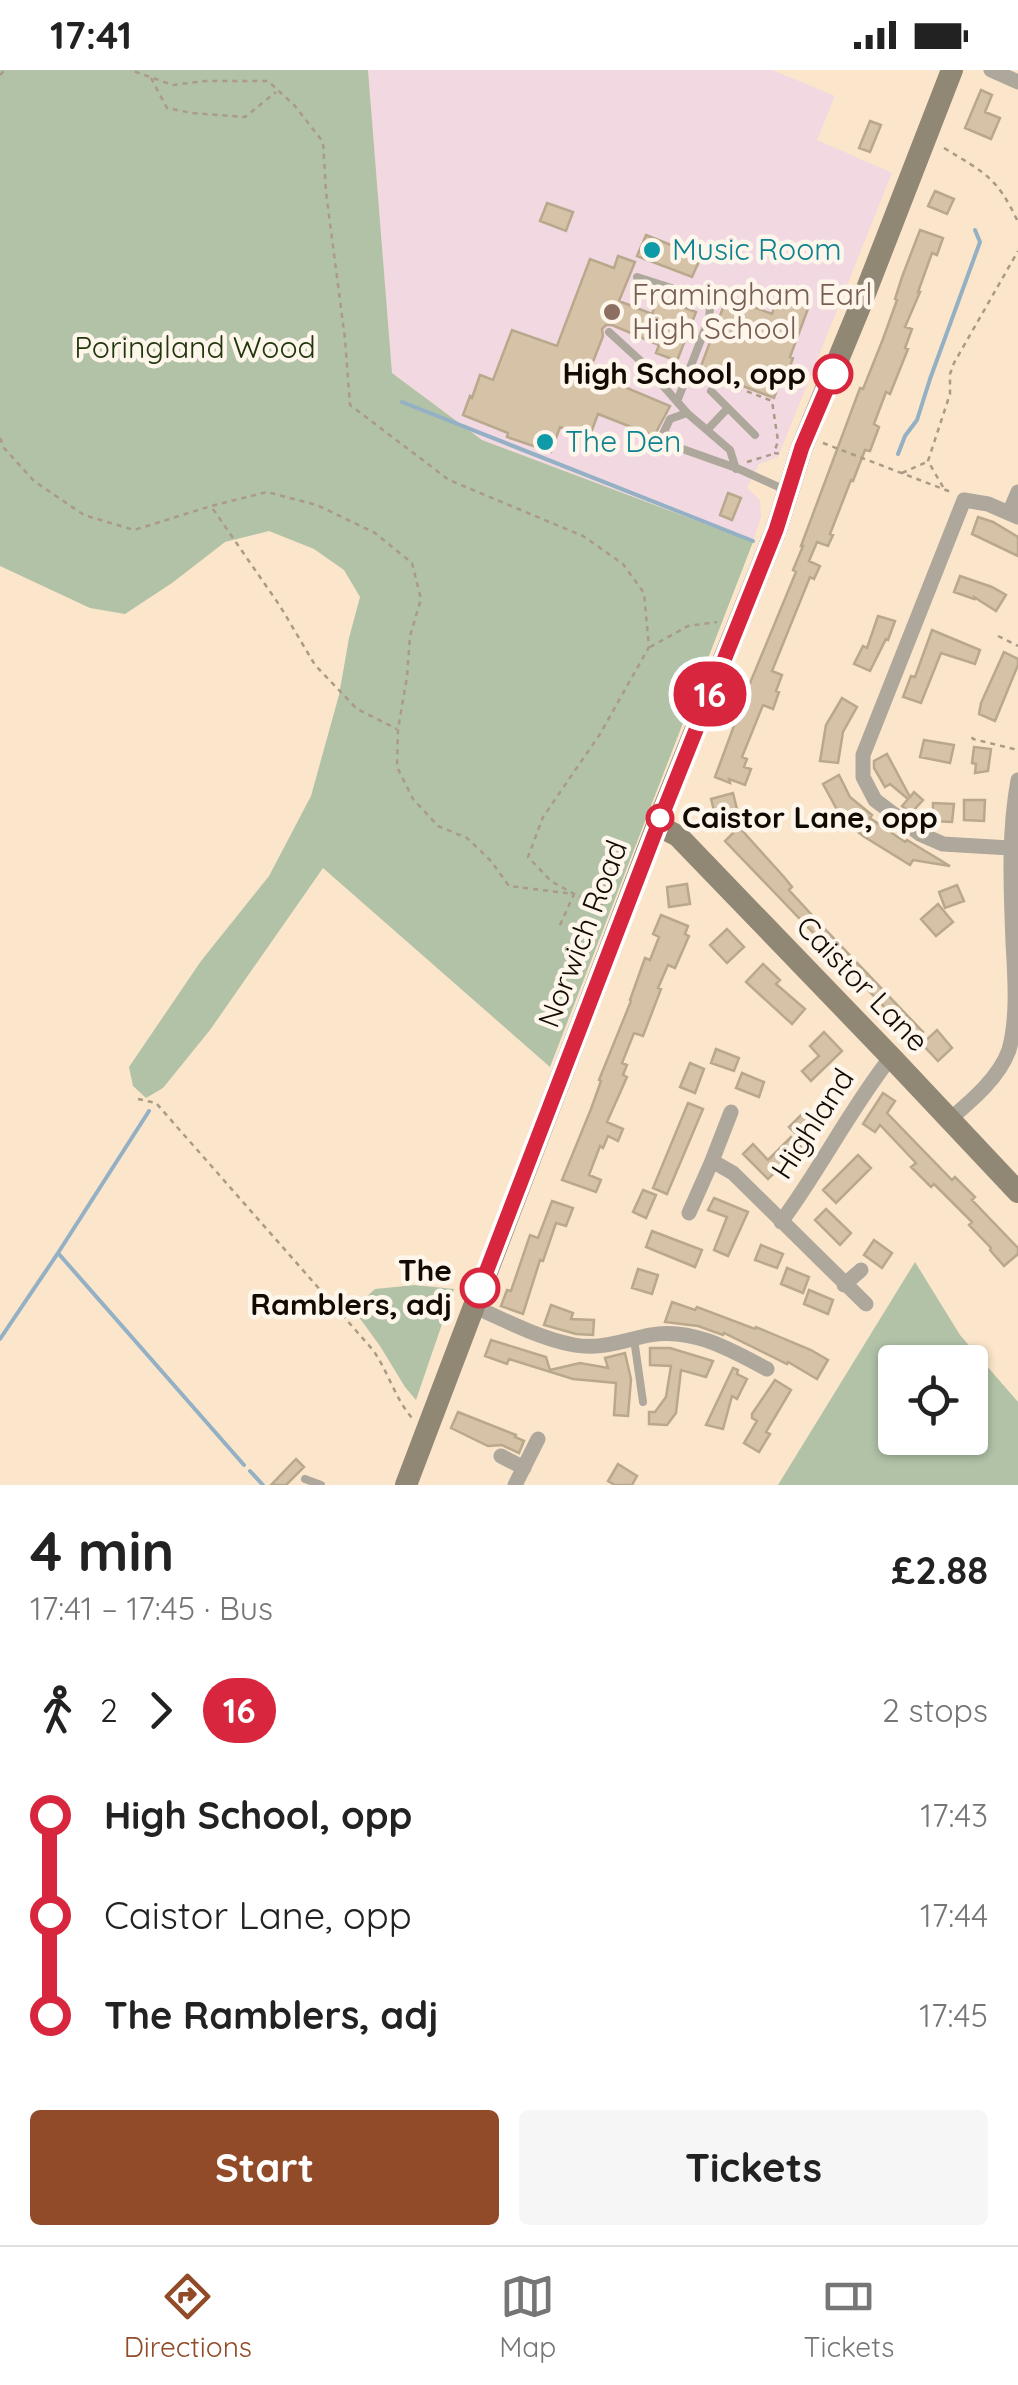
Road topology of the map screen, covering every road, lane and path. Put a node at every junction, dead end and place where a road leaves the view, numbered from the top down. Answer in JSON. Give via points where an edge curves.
{"nodes":[{"id":1,"x":5,"y":70,"type":"edge"},
{"id":2,"x":130,"y":70,"type":"edge"},
{"id":3,"x":952,"y":70,"type":"edge"},
{"id":4,"x":992,"y":70,"type":"edge"},
{"id":5,"x":0,"y":75,"type":"edge"},
{"id":6,"x":150,"y":77,"type":"junction"},
{"id":7,"x":1018,"y":82,"type":"edge"},
{"id":8,"x":278,"y":90,"type":"junction"},
{"id":9,"x":926,"y":137,"type":"junction"},
{"id":10,"x":1018,"y":222,"type":"edge"},
{"id":11,"x":1018,"y":251,"type":"edge"},
{"id":12,"x":637,"y":277,"type":"dead end"},
{"id":13,"x":609,"y":332,"type":"dead end"},
{"id":14,"x":691,"y":366,"type":"junction"},
{"id":15,"x":711,"y":391,"type":"dead end"},
{"id":16,"x":678,"y":399,"type":"junction"},
{"id":17,"x":728,"y":408,"type":"junction"},
{"id":18,"x":687,"y":413,"type":"junction"},
{"id":19,"x":708,"y":429,"type":"junction"},
{"id":20,"x":755,"y":434,"type":"dead end"},
{"id":21,"x":0,"y":438,"type":"edge"},
{"id":22,"x":807,"y":438,"type":"junction"},
{"id":23,"x":660,"y":441,"type":"junction"},
{"id":24,"x":655,"y":450,"type":"dead end"},
{"id":25,"x":774,"y":453,"type":"junction"},
{"id":26,"x":788,"y":454,"type":"dead end"},
{"id":27,"x":746,"y":462,"type":"dead end"},
{"id":28,"x":928,"y":462,"type":"junction"},
{"id":29,"x":736,"y":469,"type":"junction"},
{"id":30,"x":901,"y":474,"type":"junction"},
{"id":31,"x":943,"y":488,"type":"junction"},
{"id":32,"x":788,"y":491,"type":"junction"},
{"id":33,"x":1018,"y":492,"type":"edge"},
{"id":34,"x":964,"y":500,"type":"junction"},
{"id":35,"x":213,"y":509,"type":"dead end"},
{"id":36,"x":1014,"y":514,"type":"edge"},
{"id":37,"x":736,"y":628,"type":"junction"},
{"id":38,"x":998,"y":636,"type":"dead end"},
{"id":39,"x":1018,"y":646,"type":"edge"},
{"id":40,"x":649,"y":647,"type":"junction"},
{"id":41,"x":398,"y":729,"type":"junction"},
{"id":42,"x":972,"y":737,"type":"dead end"},
{"id":43,"x":1018,"y":750,"type":"edge"},
{"id":44,"x":1018,"y":780,"type":"edge"},
{"id":45,"x":658,"y":825,"type":"junction"},
{"id":46,"x":1010,"y":848,"type":"junction"},
{"id":47,"x":574,"y":894,"type":"junction"},
{"id":48,"x":624,"y":914,"type":"junction"},
{"id":49,"x":560,"y":925,"type":"dead end"},
{"id":50,"x":891,"y":1057,"type":"junction"},
{"id":51,"x":138,"y":1099,"type":"dead end"},
{"id":52,"x":731,"y":1112,"type":"dead end"},
{"id":53,"x":949,"y":1120,"type":"junction"},
{"id":54,"x":712,"y":1161,"type":"junction"},
{"id":55,"x":1018,"y":1192,"type":"edge"},
{"id":56,"x":689,"y":1213,"type":"dead end"},
{"id":57,"x":782,"y":1222,"type":"junction"},
{"id":58,"x":860,"y":1270,"type":"dead end"},
{"id":59,"x":844,"y":1284,"type":"junction"},
{"id":60,"x":866,"y":1304,"type":"dead end"},
{"id":61,"x":473,"y":1306,"type":"junction"},
{"id":62,"x":634,"y":1339,"type":"junction"},
{"id":63,"x":767,"y":1370,"type":"dead end"},
{"id":64,"x":643,"y":1402,"type":"dead end"},
{"id":65,"x":428,"y":1427,"type":"junction"},
{"id":66,"x":538,"y":1439,"type":"dead end"},
{"id":67,"x":501,"y":1456,"type":"dead end"},
{"id":68,"x":524,"y":1468,"type":"junction"},
{"id":69,"x":304,"y":1479,"type":"dead end"},
{"id":70,"x":322,"y":1485,"type":"edge"},
{"id":71,"x":406,"y":1485,"type":"edge"},
{"id":72,"x":515,"y":1485,"type":"edge"}],
"edges":[{"from":1,"to":5,"type":"path"},
{"from":2,"to":6,"type":"path"},
{"from":3,"to":9,"type":"main road","name":"Norwich Road"},
{"from":4,"to":7,"type":"street"},
{"from":6,"to":8,"type":"path","via":[[173,85],[268,81]]},
{"from":6,"to":8,"type":"path","via":[[167,108],[192,113],[245,117]]},
{"from":8,"to":40,"type":"path","via":[[323,142],[350,405],[448,480],[583,536],[623,564],[644,592]]},
{"from":9,"to":10,"type":"path","via":[[991,177]]},
{"from":9,"to":22,"type":"main road","name":"Norwich Road"},
{"from":11,"to":28,"type":"path","via":[[954,363]]},
{"from":12,"to":14,"type":"lane","via":[[706,299],[709,319]]},
{"from":13,"to":16,"type":"lane"},
{"from":14,"to":16,"type":"lane"},
{"from":14,"to":25,"type":"path","via":[[772,401]]},
{"from":15,"to":17,"type":"lane"},
{"from":16,"to":18,"type":"lane"},
{"from":17,"to":19,"type":"lane"},
{"from":17,"to":20,"type":"lane"},
{"from":18,"to":19,"type":"lane"},
{"from":18,"to":23,"type":"lane","via":[[670,419]]},
{"from":19,"to":29,"type":"lane","via":[[730,450]]},
{"from":21,"to":41,"type":"path","via":[[34,481],[84,515],[134,530],[267,492],[317,505],[374,533],[412,563],[421,599]]},
{"from":22,"to":30,"type":"path"},
{"from":22,"to":32,"type":"main road","name":"Norwich Road"},
{"from":23,"to":24,"type":"lane"},
{"from":23,"to":29,"type":"lane"},
{"from":25,"to":26,"type":"path"},
{"from":25,"to":27,"type":"path"},
{"from":28,"to":30,"type":"path"},
{"from":28,"to":31,"type":"path"},
{"from":29,"to":32,"type":"lane"},
{"from":30,"to":31,"type":"path"},
{"from":31,"to":34,"type":"path"},
{"from":32,"to":37,"type":"main road","name":"Norwich Road"},
{"from":33,"to":36,"type":"street"},
{"from":34,"to":36,"type":"street"},
{"from":34,"to":46,"type":"street","via":[[863,755],[863,777],[875,800],[920,834],[943,844]]},
{"from":35,"to":41,"type":"path","via":[[315,665],[356,710]]},
{"from":37,"to":40,"type":"path","via":[[718,622],[688,626]]},
{"from":37,"to":45,"type":"main road","name":"Norwich Road"},
{"from":38,"to":39,"type":"path"},
{"from":40,"to":47,"type":"path","via":[[543,817],[528,857]]},
{"from":41,"to":47,"type":"path","via":[[397,766],[413,799],[438,826],[467,838],[509,886]]},
{"from":42,"to":43,"type":"path"},
{"from":44,"to":46,"type":"street"},
{"from":45,"to":48,"type":"main road","name":"Norwich Road"},
{"from":45,"to":50,"type":"main road","name":"Caistor Lane","via":[[678,836]]},
{"from":46,"to":53,"type":"street","via":[[1016,1017],[1010,1051]]},
{"from":47,"to":48,"type":"path"},
{"from":47,"to":49,"type":"path"},
{"from":48,"to":61,"type":"main road","name":"Norwich Road"},
{"from":50,"to":53,"type":"main road","name":"Caistor Lane"},
{"from":50,"to":57,"type":"street","name":"Highland"},
{"from":51,"to":65,"type":"path","via":[[156,1103],[374,1350],[400,1405]]},
{"from":52,"to":54,"type":"street"},
{"from":53,"to":55,"type":"main road","name":"Caistor Lane"},
{"from":54,"to":56,"type":"street"},
{"from":54,"to":57,"type":"street","name":"Highland","via":[[733,1172]]},
{"from":57,"to":59,"type":"street","name":"Highland"},
{"from":58,"to":59,"type":"street"},
{"from":59,"to":60,"type":"street","name":"Highland"},
{"from":61,"to":62,"type":"street","via":[[576,1346]]},
{"from":61,"to":65,"type":"main road","name":"Norwich Road"},
{"from":62,"to":63,"type":"street","via":[[674,1332],[702,1338]]},
{"from":62,"to":64,"type":"lane"},
{"from":65,"to":71,"type":"main road","name":"Norwich Road"},
{"from":66,"to":68,"type":"street"},
{"from":67,"to":68,"type":"street"},
{"from":68,"to":72,"type":"street"},
{"from":69,"to":70,"type":"lane"}]}
